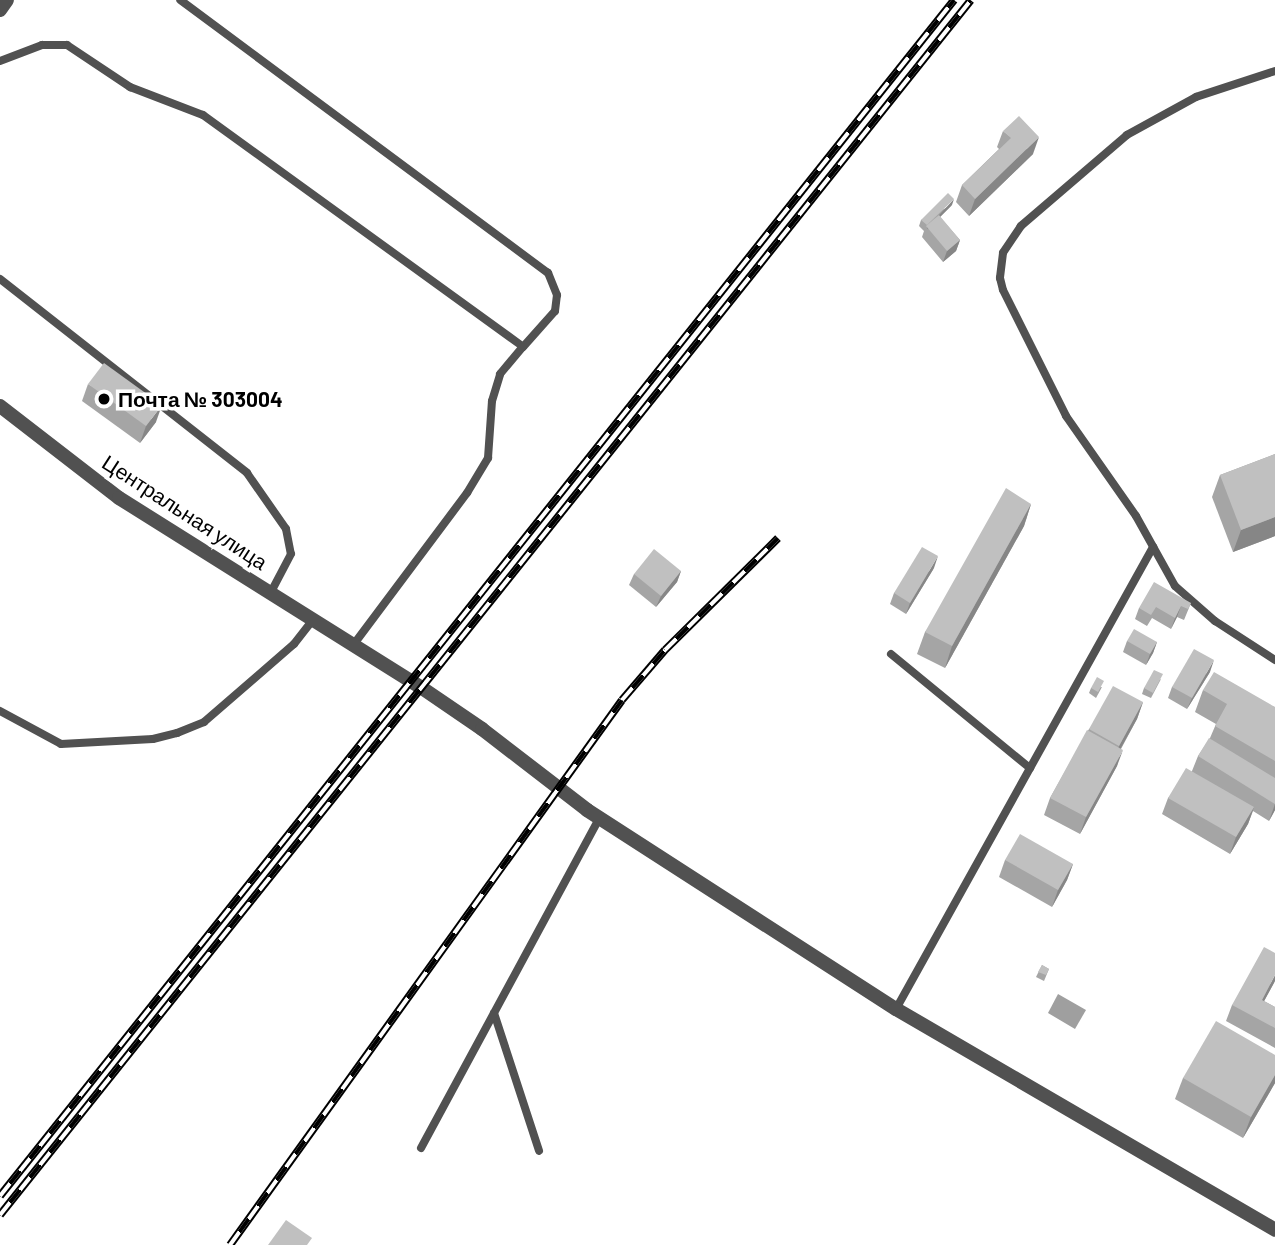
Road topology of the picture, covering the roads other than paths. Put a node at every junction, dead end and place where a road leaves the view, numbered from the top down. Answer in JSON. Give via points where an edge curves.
{"nodes":[{"id":1,"x":7,"y":0,"type":"edge"},
{"id":2,"x":180,"y":0,"type":"edge"},
{"id":3,"x":0,"y":10,"type":"edge"},
{"id":4,"x":0,"y":61,"type":"edge"},
{"id":5,"x":1275,"y":71,"type":"edge"},
{"id":6,"x":0,"y":279,"type":"edge"},
{"id":7,"x":523,"y":347,"type":"junction"},
{"id":8,"x":0,"y":406,"type":"edge"},
{"id":9,"x":1153,"y":547,"type":"junction"},
{"id":10,"x":271,"y":592,"type":"junction"},
{"id":11,"x":314,"y":618,"type":"junction"},
{"id":12,"x":354,"y":644,"type":"junction"},
{"id":13,"x":891,"y":654,"type":"dead end"},
{"id":14,"x":1275,"y":660,"type":"edge"},
{"id":15,"x":0,"y":711,"type":"edge"},
{"id":16,"x":1030,"y":768,"type":"junction"},
{"id":17,"x":600,"y":817,"type":"junction"},
{"id":18,"x":896,"y":1009,"type":"junction"},
{"id":19,"x":494,"y":1013,"type":"junction"},
{"id":20,"x":421,"y":1148,"type":"dead end"},
{"id":21,"x":539,"y":1151,"type":"dead end"},
{"id":22,"x":1275,"y":1230,"type":"edge"}],
"edges":[{"from":1,"to":3,"type":"street"},
{"from":2,"to":7,"type":"lane","via":[[548,273],[557,295],[555,311]]},
{"from":4,"to":7,"type":"lane","via":[[42,45],[67,45],[130,87],[203,115]]},
{"from":5,"to":9,"type":"lane","via":[[1196,97],[1127,135],[1021,226],[1003,253],[1003,290],[1066,416]]},
{"from":6,"to":10,"type":"lane","via":[[247,473],[286,530],[291,554]]},
{"from":7,"to":12,"type":"lane","via":[[500,374],[492,401],[488,458]]},
{"from":8,"to":10,"type":"street","name":"Центральная улица","via":[[118,498]]},
{"from":9,"to":14,"type":"lane","via":[[1175,586],[1215,621]]},
{"from":9,"to":16,"type":"lane"},
{"from":10,"to":11,"type":"street","name":"Центральная улица"},
{"from":11,"to":12,"type":"street","name":"Центральная улица"},
{"from":11,"to":15,"type":"lane","via":[[294,644],[204,722],[177,733],[153,739],[61,744]]},
{"from":12,"to":17,"type":"street","name":"Центральная улица","via":[[482,729]]},
{"from":13,"to":16,"type":"lane"},
{"from":16,"to":18,"type":"lane"},
{"from":17,"to":18,"type":"street","name":"Центральная улица"},
{"from":17,"to":19,"type":"lane"},
{"from":18,"to":22,"type":"street","name":"Центральная улица"},
{"from":19,"to":20,"type":"lane"},
{"from":19,"to":21,"type":"lane"}]}
